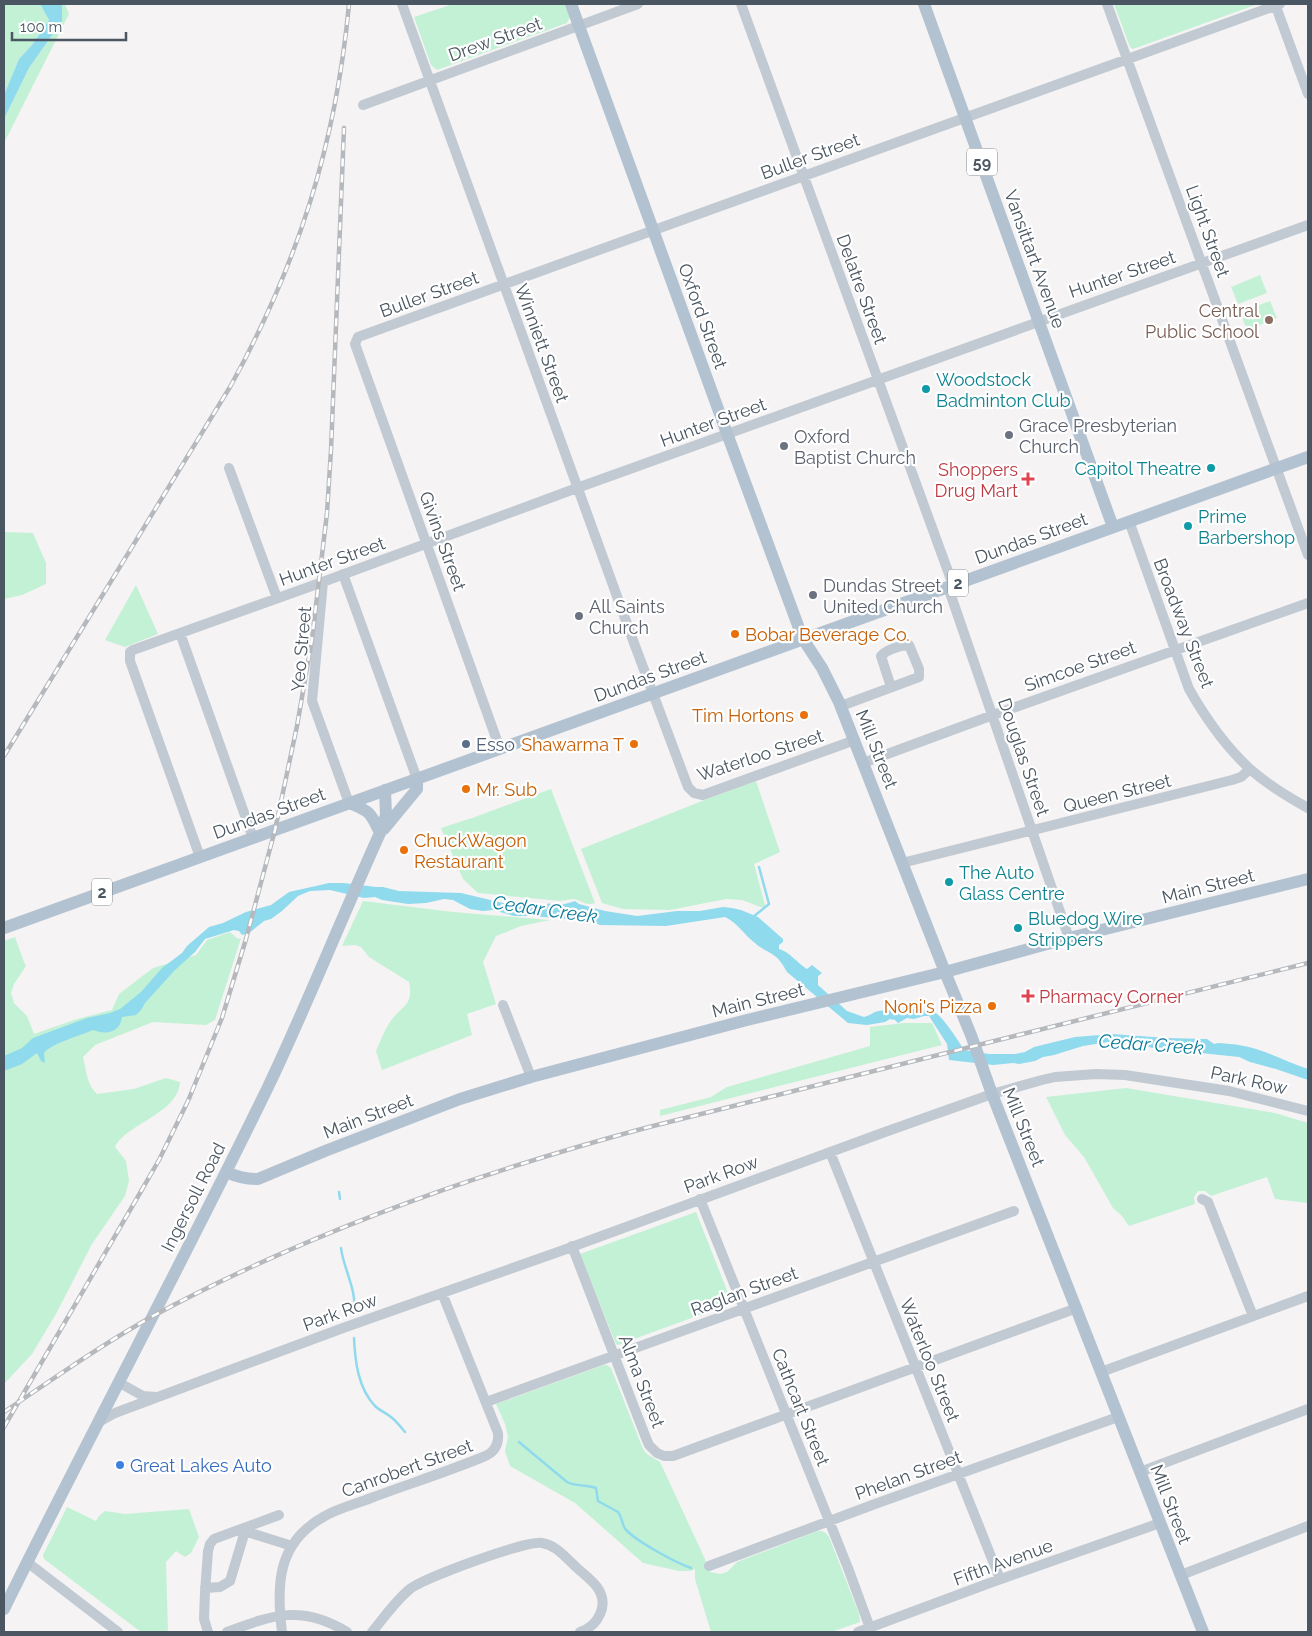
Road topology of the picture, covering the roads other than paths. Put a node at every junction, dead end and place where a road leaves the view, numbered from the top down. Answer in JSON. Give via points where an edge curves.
{"nodes":[{"id":1,"x":402,"y":4,"type":"edge"},
{"id":2,"x":571,"y":4,"type":"edge"},
{"id":3,"x":638,"y":4,"type":"edge"},
{"id":4,"x":741,"y":4,"type":"edge"},
{"id":5,"x":924,"y":4,"type":"edge"},
{"id":6,"x":1108,"y":4,"type":"edge"},
{"id":7,"x":1277,"y":4,"type":"edge"},
{"id":8,"x":579,"y":26,"type":"junction"},
{"id":9,"x":1128,"y":59,"type":"junction"},
{"id":10,"x":430,"y":80,"type":"junction"},
{"id":11,"x":1308,"y":94,"type":"edge"},
{"id":12,"x":363,"y":105,"type":"dead end"},
{"id":13,"x":965,"y":117,"type":"junction"},
{"id":14,"x":804,"y":176,"type":"junction"},
{"id":15,"x":1308,"y":225,"type":"edge"},
{"id":16,"x":654,"y":230,"type":"junction"},
{"id":17,"x":1202,"y":264,"type":"junction"},
{"id":18,"x":504,"y":284,"type":"junction"},
{"id":19,"x":1039,"y":321,"type":"junction"},
{"id":20,"x":354,"y":344,"type":"joint"},
{"id":21,"x":878,"y":380,"type":"junction"},
{"id":22,"x":727,"y":434,"type":"junction"},
{"id":23,"x":1308,"y":458,"type":"edge"},
{"id":24,"x":229,"y":468,"type":"dead end"},
{"id":25,"x":1277,"y":469,"type":"junction"},
{"id":26,"x":578,"y":488,"type":"junction"},
{"id":27,"x":1129,"y":521,"type":"junction"},
{"id":28,"x":1113,"y":527,"type":"junction"},
{"id":29,"x":427,"y":543,"type":"junction"},
{"id":30,"x":1308,"y":555,"type":"edge"},
{"id":31,"x":343,"y":574,"type":"junction"},
{"id":32,"x":324,"y":582,"type":"junction"},
{"id":33,"x":950,"y":586,"type":"junction"},
{"id":34,"x":277,"y":598,"type":"junction"},
{"id":35,"x":1308,"y":603,"type":"edge"},
{"id":36,"x":180,"y":633,"type":"junction"},
{"id":37,"x":803,"y":639,"type":"junction"},
{"id":38,"x":1176,"y":650,"type":"junction"},
{"id":39,"x":891,"y":687,"type":"junction"},
{"id":40,"x":652,"y":693,"type":"junction"},
{"id":41,"x":841,"y":706,"type":"junction"},
{"id":42,"x":992,"y":715,"type":"junction"},
{"id":43,"x":854,"y":740,"type":"junction"},
{"id":44,"x":500,"y":749,"type":"junction"},
{"id":45,"x":863,"y":763,"type":"junction"},
{"id":46,"x":1250,"y":768,"type":"junction"},
{"id":47,"x":417,"y":778,"type":"junction"},
{"id":48,"x":385,"y":790,"type":"junction"},
{"id":49,"x":349,"y":803,"type":"junction"},
{"id":50,"x":1308,"y":808,"type":"edge"},
{"id":51,"x":1033,"y":831,"type":"junction"},
{"id":52,"x":380,"y":833,"type":"junction"},
{"id":53,"x":253,"y":838,"type":"junction"},
{"id":54,"x":200,"y":857,"type":"junction"},
{"id":55,"x":902,"y":863,"type":"junction"},
{"id":56,"x":1308,"y":879,"type":"edge"},
{"id":57,"x":4,"y":928,"type":"edge"},
{"id":58,"x":1069,"y":938,"type":"junction"},
{"id":59,"x":945,"y":972,"type":"junction"},
{"id":60,"x":503,"y":1005,"type":"dead end"},
{"id":61,"x":531,"y":1077,"type":"junction"},
{"id":62,"x":992,"y":1094,"type":"junction"},
{"id":63,"x":1308,"y":1111,"type":"edge"},
{"id":64,"x":830,"y":1152,"type":"junction"},
{"id":65,"x":226,"y":1172,"type":"junction"},
{"id":66,"x":700,"y":1199,"type":"junction"},
{"id":67,"x":1202,"y":1199,"type":"dead end"},
{"id":68,"x":1014,"y":1211,"type":"dead end"},
{"id":69,"x":572,"y":1246,"type":"junction"},
{"id":70,"x":874,"y":1262,"type":"junction"},
{"id":71,"x":442,"y":1293,"type":"junction"},
{"id":72,"x":1308,"y":1296,"type":"edge"},
{"id":73,"x":744,"y":1308,"type":"junction"},
{"id":74,"x":1077,"y":1308,"type":"junction"},
{"id":75,"x":1253,"y":1316,"type":"junction"},
{"id":76,"x":615,"y":1356,"type":"junction"},
{"id":77,"x":916,"y":1367,"type":"junction"},
{"id":78,"x":1102,"y":1372,"type":"junction"},
{"id":79,"x":118,"y":1382,"type":"junction"},
{"id":80,"x":158,"y":1397,"type":"junction"},
{"id":81,"x":486,"y":1402,"type":"junction"},
{"id":82,"x":1308,"y":1409,"type":"edge"},
{"id":83,"x":786,"y":1415,"type":"junction"},
{"id":84,"x":1118,"y":1417,"type":"junction"},
{"id":85,"x":96,"y":1424,"type":"junction"},
{"id":86,"x":1140,"y":1472,"type":"junction"},
{"id":87,"x":959,"y":1474,"type":"junction"},
{"id":88,"x":279,"y":1515,"type":"dead end"},
{"id":89,"x":828,"y":1521,"type":"junction"},
{"id":90,"x":1160,"y":1523,"type":"junction"},
{"id":91,"x":1308,"y":1526,"type":"edge"},
{"id":92,"x":242,"y":1531,"type":"junction"},
{"id":93,"x":292,"y":1546,"type":"junction"},
{"id":94,"x":26,"y":1562,"type":"junction"},
{"id":95,"x":710,"y":1566,"type":"dead end"},
{"id":96,"x":1181,"y":1575,"type":"junction"},
{"id":97,"x":1000,"y":1579,"type":"junction"},
{"id":98,"x":205,"y":1588,"type":"junction"},
{"id":99,"x":4,"y":1608,"type":"edge"},
{"id":100,"x":280,"y":1615,"type":"junction"},
{"id":101,"x":877,"y":1628,"type":"edge"},
{"id":102,"x":118,"y":1632,"type":"edge"},
{"id":103,"x":208,"y":1632,"type":"edge"},
{"id":104,"x":227,"y":1632,"type":"edge"},
{"id":105,"x":282,"y":1632,"type":"edge"},
{"id":106,"x":347,"y":1632,"type":"edge"},
{"id":107,"x":372,"y":1632,"type":"edge"},
{"id":108,"x":580,"y":1632,"type":"edge"},
{"id":109,"x":858,"y":1632,"type":"edge"},
{"id":110,"x":1204,"y":1632,"type":"edge"}],
"edges":[{"from":1,"to":10,"type":"street","name":"Winniett Street"},
{"from":2,"to":8,"type":"main road","name":"Oxford Street"},
{"from":3,"to":8,"type":"street","name":"Drew Street"},
{"from":4,"to":14,"type":"street","name":"Delatre Street"},
{"from":5,"to":13,"type":"main road","name":"Vansittart Avenue","number":"59"},
{"from":6,"to":9,"type":"street","name":"Light Street"},
{"from":7,"to":9,"type":"street","name":"Buller Street"},
{"from":7,"to":11,"type":"street"},
{"from":8,"to":10,"type":"street","name":"Drew Street"},
{"from":8,"to":16,"type":"main road","name":"Oxford Street"},
{"from":9,"to":13,"type":"street","name":"Buller Street"},
{"from":9,"to":17,"type":"street","name":"Light Street"},
{"from":10,"to":12,"type":"street","name":"Drew Street"},
{"from":10,"to":18,"type":"street","name":"Winniett Street"},
{"from":13,"to":14,"type":"street","name":"Buller Street"},
{"from":13,"to":19,"type":"main road","name":"Vansittart Avenue","number":"59"},
{"from":14,"to":16,"type":"street","name":"Buller Street"},
{"from":14,"to":21,"type":"street","name":"Delatre Street"},
{"from":15,"to":17,"type":"street","name":"Hunter Street"},
{"from":16,"to":18,"type":"street","name":"Buller Street"},
{"from":16,"to":22,"type":"main road","name":"Oxford Street"},
{"from":17,"to":19,"type":"street","name":"Hunter Street"},
{"from":17,"to":25,"type":"street","name":"Light Street"},
{"from":18,"to":20,"type":"street","name":"Buller Street","via":[[360,335]]},
{"from":18,"to":26,"type":"street","name":"Winniett Street"},
{"from":19,"to":21,"type":"street","name":"Hunter Street"},
{"from":19,"to":28,"type":"main road","name":"Vansittart Avenue","number":"59"},
{"from":20,"to":29,"type":"street","name":"Givins Street"},
{"from":21,"to":22,"type":"street","name":"Hunter Street"},
{"from":21,"to":33,"type":"street","name":"Delatre Street"},
{"from":22,"to":26,"type":"street","name":"Hunter Street"},
{"from":22,"to":37,"type":"main road","name":"Oxford Street"},
{"from":23,"to":25,"type":"main road","name":"Dundas Street","number":"2"},
{"from":24,"to":34,"type":"street","name":"Yeo Street"},
{"from":25,"to":27,"type":"main road","name":"Dundas Street","number":"2"},
{"from":25,"to":30,"type":"street","name":"Light Street"},
{"from":26,"to":29,"type":"street","name":"Hunter Street"},
{"from":26,"to":40,"type":"street","name":"Winniett Street"},
{"from":27,"to":28,"type":"main road","name":"Dundas Street","number":"2"},
{"from":27,"to":38,"type":"street","name":"Broadway Street"},
{"from":28,"to":33,"type":"main road","name":"Dundas Street","number":"2"},
{"from":29,"to":31,"type":"street","name":"Hunter Street"},
{"from":29,"to":44,"type":"street","name":"Givins Street"},
{"from":31,"to":32,"type":"street","name":"Hunter Street"},
{"from":31,"to":47,"type":"street"},
{"from":32,"to":34,"type":"street","name":"Hunter Street"},
{"from":32,"to":49,"type":"street","name":"Yeo Street","via":[[312,701]]},
{"from":33,"to":37,"type":"main road","name":"Dundas Street","number":"2"},
{"from":33,"to":42,"type":"street","name":"Douglas Street"},
{"from":34,"to":36,"type":"street","name":"Hunter Street"},
{"from":35,"to":38,"type":"street","name":"Simcoe Street"},
{"from":36,"to":53,"type":"street"},
{"from":36,"to":54,"type":"street","name":"Hunter Street","via":[[130,652],[130,661]]},
{"from":37,"to":40,"type":"main road","name":"Dundas Street","number":"2"},
{"from":37,"to":41,"type":"main road","name":"Mill Street"},
{"from":38,"to":42,"type":"street","name":"Simcoe Street"},
{"from":38,"to":46,"type":"street","name":"Broadway Street","via":[[1189,689],[1200,708]]},
{"from":39,"to":39,"type":"street","via":[[920,675],[909,645],[884,652],[881,656]]},
{"from":39,"to":41,"type":"street"},
{"from":40,"to":43,"type":"street","name":"Waterloo Street","via":[[688,787],[699,795]]},
{"from":40,"to":44,"type":"main road","name":"Dundas Street","number":"2"},
{"from":41,"to":43,"type":"main road","name":"Mill Street"},
{"from":42,"to":45,"type":"street","name":"Simcoe Street"},
{"from":42,"to":51,"type":"street","name":"Douglas Street"},
{"from":43,"to":45,"type":"main road","name":"Mill Street"},
{"from":44,"to":47,"type":"main road","name":"Dundas Street","number":"2"},
{"from":45,"to":55,"type":"main road","name":"Mill Street"},
{"from":46,"to":50,"type":"street","name":"Broadway Street"},
{"from":46,"to":51,"type":"street","name":"Queen Street","via":[[1232,780]]},
{"from":47,"to":48,"type":"main road","name":"Dundas Street","number":"2"},
{"from":47,"to":52,"type":"main road","via":[[417,789]]},
{"from":48,"to":49,"type":"main road","name":"Dundas Street","number":"2"},
{"from":48,"to":52,"type":"main road","name":"Ingersoll Road","via":[[386,815]]},
{"from":49,"to":52,"type":"main road","via":[[365,809]]},
{"from":49,"to":53,"type":"main road","name":"Dundas Street","number":"2"},
{"from":51,"to":55,"type":"street","name":"Queen Street"},
{"from":51,"to":58,"type":"street","name":"Douglas Street"},
{"from":52,"to":65,"type":"main road","name":"Ingersoll Road","via":[[269,1084]]},
{"from":53,"to":54,"type":"main road","name":"Dundas Street","number":"2"},
{"from":54,"to":57,"type":"main road","name":"Dundas Street","number":"2"},
{"from":55,"to":59,"type":"main road","name":"Mill Street"},
{"from":56,"to":58,"type":"main road","name":"Main Street"},
{"from":58,"to":59,"type":"main road","name":"Main Street"},
{"from":59,"to":61,"type":"main road","name":"Main Street"},
{"from":59,"to":62,"type":"main road","name":"Mill Street"},
{"from":60,"to":61,"type":"street"},
{"from":61,"to":65,"type":"main road","name":"Main Street","via":[[460,1100],[258,1179]]},
{"from":62,"to":63,"type":"street","name":"Park Row","via":[[1055,1077],[1125,1075],[1229,1091]]},
{"from":62,"to":64,"type":"street","name":"Park Row"},
{"from":62,"to":74,"type":"main road","name":"Mill Street"},
{"from":64,"to":66,"type":"street","name":"Park Row"},
{"from":64,"to":70,"type":"street","name":"Waterloo Street"},
{"from":65,"to":79,"type":"main road","name":"Ingersoll Road"},
{"from":66,"to":69,"type":"street","name":"Park Row"},
{"from":66,"to":73,"type":"street","name":"Cathcart Street"},
{"from":67,"to":75,"type":"street","via":[[1208,1202]]},
{"from":68,"to":70,"type":"street","name":"Raglan Street"},
{"from":69,"to":71,"type":"street","name":"Park Row"},
{"from":69,"to":76,"type":"street","name":"Alma Street"},
{"from":70,"to":73,"type":"street","name":"Raglan Street"},
{"from":70,"to":77,"type":"street","name":"Waterloo Street"},
{"from":71,"to":80,"type":"street","name":"Park Row"},
{"from":71,"to":81,"type":"street","name":"Canrobert Street"},
{"from":72,"to":75,"type":"street"},
{"from":73,"to":76,"type":"street","name":"Raglan Street"},
{"from":73,"to":83,"type":"street","name":"Cathcart Street"},
{"from":74,"to":77,"type":"street","name":"Alma Street"},
{"from":74,"to":78,"type":"main road","name":"Mill Street"},
{"from":75,"to":78,"type":"street"},
{"from":76,"to":81,"type":"street","name":"Raglan Street"},
{"from":76,"to":83,"type":"street","name":"Alma Street","via":[[646,1438],[660,1455],[673,1456]]},
{"from":77,"to":83,"type":"street","name":"Alma Street"},
{"from":77,"to":87,"type":"street","name":"Waterloo Street"},
{"from":78,"to":84,"type":"main road","name":"Mill Street"},
{"from":79,"to":80,"type":"street","via":[[142,1396]]},
{"from":79,"to":85,"type":"main road","name":"Ingersoll Road"},
{"from":80,"to":85,"type":"street","name":"Park Row"},
{"from":81,"to":93,"type":"street","name":"Canrobert Street","via":[[498,1436],[493,1451],[480,1459],[326,1515],[308,1527]]},
{"from":82,"to":86,"type":"street"},
{"from":83,"to":89,"type":"street","name":"Cathcart Street"},
{"from":84,"to":86,"type":"main road","name":"Mill Street"},
{"from":84,"to":87,"type":"street","name":"Phelan Street"},
{"from":85,"to":94,"type":"main road","name":"Ingersoll Road"},
{"from":86,"to":90,"type":"main road","name":"Mill Street"},
{"from":87,"to":89,"type":"street","name":"Phelan Street"},
{"from":87,"to":97,"type":"street","name":"Waterloo Street"},
{"from":88,"to":92,"type":"street"},
{"from":89,"to":95,"type":"street","name":"Phelan Street"},
{"from":89,"to":101,"type":"street","name":"Cathcart Street"},
{"from":90,"to":96,"type":"main road","name":"Mill Street"},
{"from":90,"to":97,"type":"street","name":"Fifth Avenue"},
{"from":91,"to":96,"type":"street"},
{"from":92,"to":93,"type":"street"},
{"from":92,"to":98,"type":"street","via":[[230,1581],[220,1587]]},
{"from":92,"to":98,"type":"street","via":[[214,1539],[210,1544]]},
{"from":93,"to":100,"type":"street","name":"Canrobert Street","via":[[280,1578]]},
{"from":94,"to":99,"type":"main road","name":"Ingersoll Road"},
{"from":94,"to":102,"type":"street"},
{"from":96,"to":110,"type":"main road","name":"Mill Street"},
{"from":97,"to":101,"type":"street","name":"Fifth Avenue"},
{"from":98,"to":103,"type":"street","via":[[204,1619]]},
{"from":100,"to":104,"type":"street"},
{"from":100,"to":105,"type":"street","name":"Canrobert Street"},
{"from":100,"to":106,"type":"street","via":[[318,1619]]},
{"from":101,"to":109,"type":"street","name":"Fifth Avenue"},
{"from":107,"to":108,"type":"street","via":[[414,1586],[520,1545],[536,1542],[555,1548],[594,1583],[601,1594],[600,1615],[589,1629]]}]}
